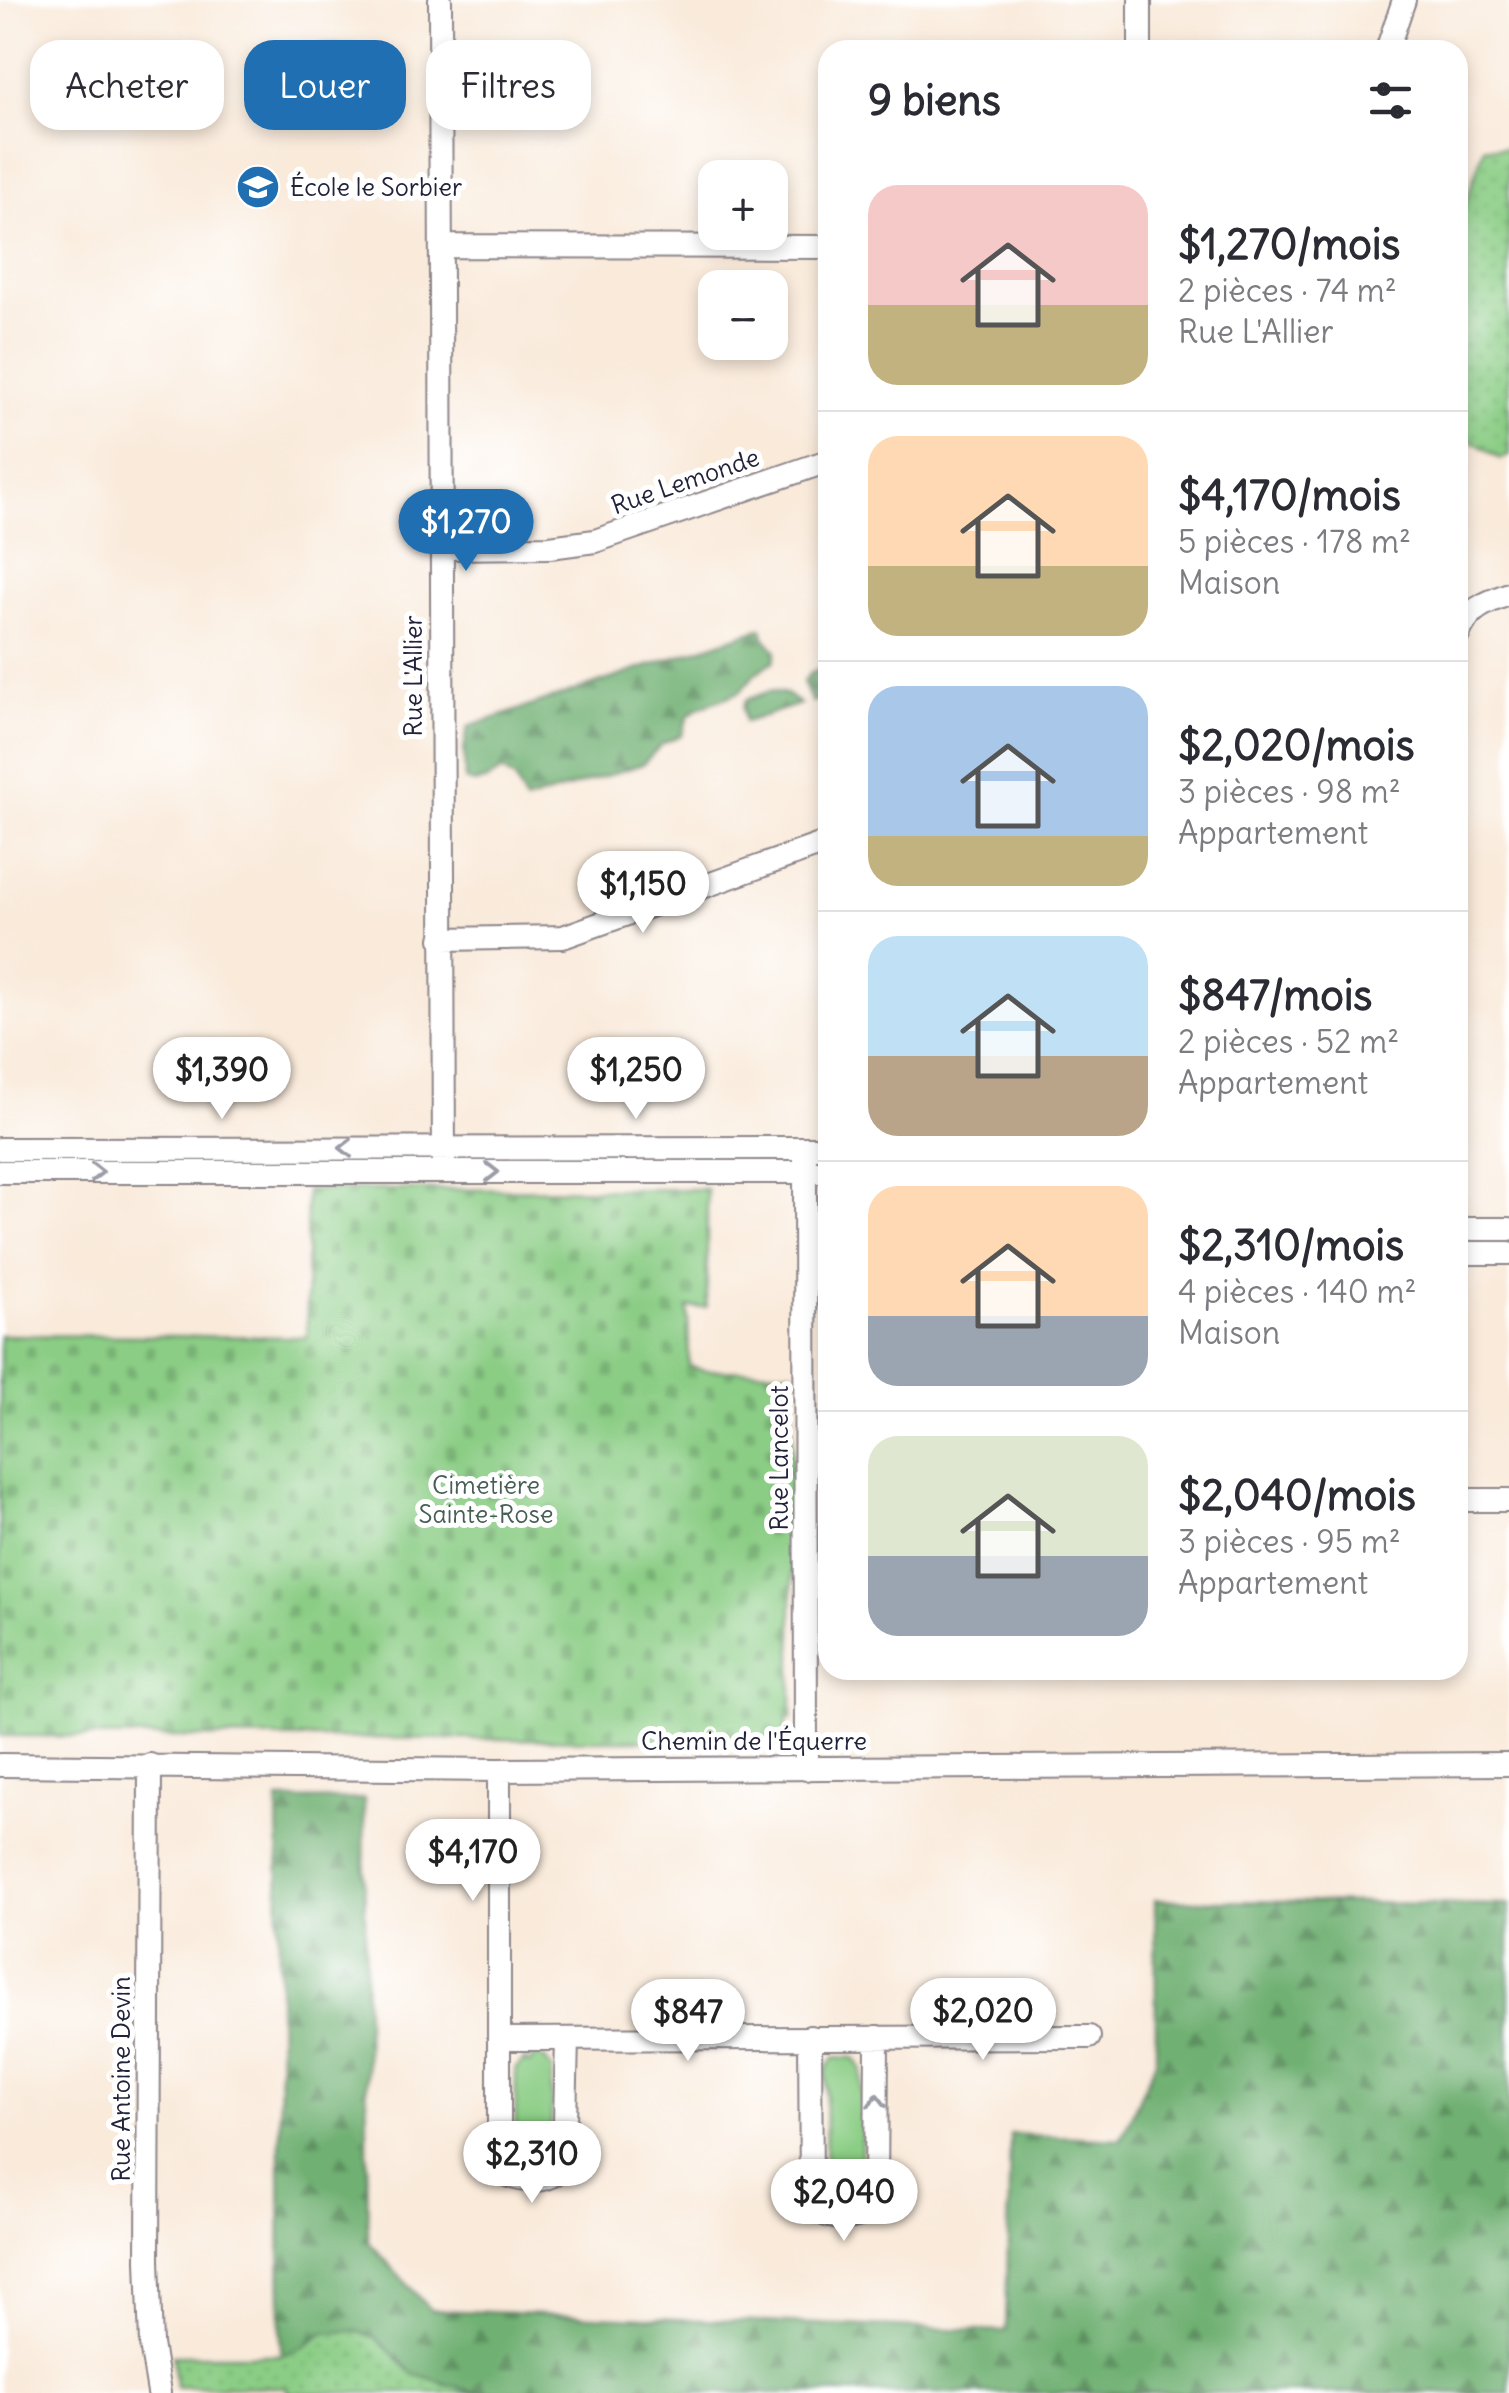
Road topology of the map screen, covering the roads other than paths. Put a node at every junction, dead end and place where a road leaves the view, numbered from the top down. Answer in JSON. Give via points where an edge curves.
{"nodes":[{"id":1,"x":440,"y":0,"type":"edge"},
{"id":2,"x":1140,"y":0,"type":"edge"},
{"id":3,"x":1404,"y":0,"type":"edge"},
{"id":4,"x":1140,"y":40,"type":"edge"},
{"id":5,"x":1390,"y":40,"type":"edge"},
{"id":6,"x":441,"y":246,"type":"junction"},
{"id":7,"x":818,"y":247,"type":"edge"},
{"id":8,"x":818,"y":464,"type":"edge"},
{"id":9,"x":440,"y":548,"type":"junction"},
{"id":10,"x":1509,"y":594,"type":"edge"},
{"id":11,"x":1468,"y":615,"type":"edge"},
{"id":12,"x":818,"y":846,"type":"edge"},
{"id":13,"x":442,"y":939,"type":"junction"},
{"id":14,"x":444,"y":1148,"type":"junction"},
{"id":15,"x":816,"y":1148,"type":"edge"},
{"id":16,"x":0,"y":1149,"type":"edge"},
{"id":17,"x":0,"y":1172,"type":"edge"},
{"id":18,"x":444,"y":1172,"type":"junction"},
{"id":19,"x":817,"y":1172,"type":"edge"},
{"id":20,"x":1468,"y":1229,"type":"edge"},
{"id":21,"x":1509,"y":1229,"type":"edge"},
{"id":22,"x":1509,"y":1252,"type":"edge"},
{"id":23,"x":1468,"y":1253,"type":"edge"},
{"id":24,"x":1468,"y":1500,"type":"edge"},
{"id":25,"x":1509,"y":1500,"type":"edge"},
{"id":26,"x":0,"y":1764,"type":"edge"},
{"id":27,"x":1509,"y":1764,"type":"edge"},
{"id":28,"x":150,"y":1765,"type":"junction"},
{"id":29,"x":806,"y":1769,"type":"junction"},
{"id":30,"x":500,"y":1770,"type":"junction"},
{"id":31,"x":877,"y":2037,"type":"junction"},
{"id":32,"x":1089,"y":2037,"type":"dead end"},
{"id":33,"x":498,"y":2038,"type":"junction"},
{"id":34,"x":810,"y":2038,"type":"junction"},
{"id":35,"x":567,"y":2039,"type":"junction"},
{"id":36,"x":158,"y":2393,"type":"edge"}],
"edges":[{"from":1,"to":6,"type":"street","name":"Rue L'Allier"},
{"from":2,"to":4,"type":"street"},
{"from":3,"to":5,"type":"street"},
{"from":6,"to":7,"type":"street"},
{"from":6,"to":9,"type":"street","name":"Rue L'Allier"},
{"from":8,"to":9,"type":"street","name":"Rue Lemonde","via":[[579,545]]},
{"from":9,"to":13,"type":"street","name":"Rue L'Allier"},
{"from":10,"to":11,"type":"street"},
{"from":12,"to":13,"type":"street","via":[[572,934]]},
{"from":13,"to":14,"type":"street","name":"Rue L'Allier"},
{"from":14,"to":15,"type":"street"},
{"from":14,"to":16,"type":"street","one_way":true},
{"from":14,"to":18,"type":"street","name":"Rue L'Allier"},
{"from":15,"to":19,"type":"street","name":"Rue Lancelot"},
{"from":17,"to":18,"type":"street","one_way":true},
{"from":18,"to":19,"type":"street","one_way":true},
{"from":19,"to":29,"type":"street","name":"Rue Lancelot"},
{"from":20,"to":21,"type":"street"},
{"from":22,"to":23,"type":"street"},
{"from":24,"to":25,"type":"street"},
{"from":26,"to":28,"type":"street","name":"Chemin de l'Équerre"},
{"from":27,"to":29,"type":"street","name":"Chemin de l'Équerre"},
{"from":28,"to":30,"type":"street","name":"Chemin de l'Équerre"},
{"from":28,"to":36,"type":"street","name":"Rue Antoine Devin","via":[[148,2260]]},
{"from":29,"to":30,"type":"street","name":"Chemin de l'Équerre"},
{"from":30,"to":33,"type":"street"},
{"from":31,"to":32,"type":"street"},
{"from":31,"to":34,"type":"street"},
{"from":34,"to":31,"type":"street","one_way":true,"via":[[810,2196],[820,2213],[843,2218],[866,2213],[876,2202]]},
{"from":33,"to":35,"type":"street"},
{"from":33,"to":35,"type":"street","via":[[499,2159],[509,2176],[532,2180],[555,2176],[564,2164]]},
{"from":34,"to":35,"type":"street"}]}
